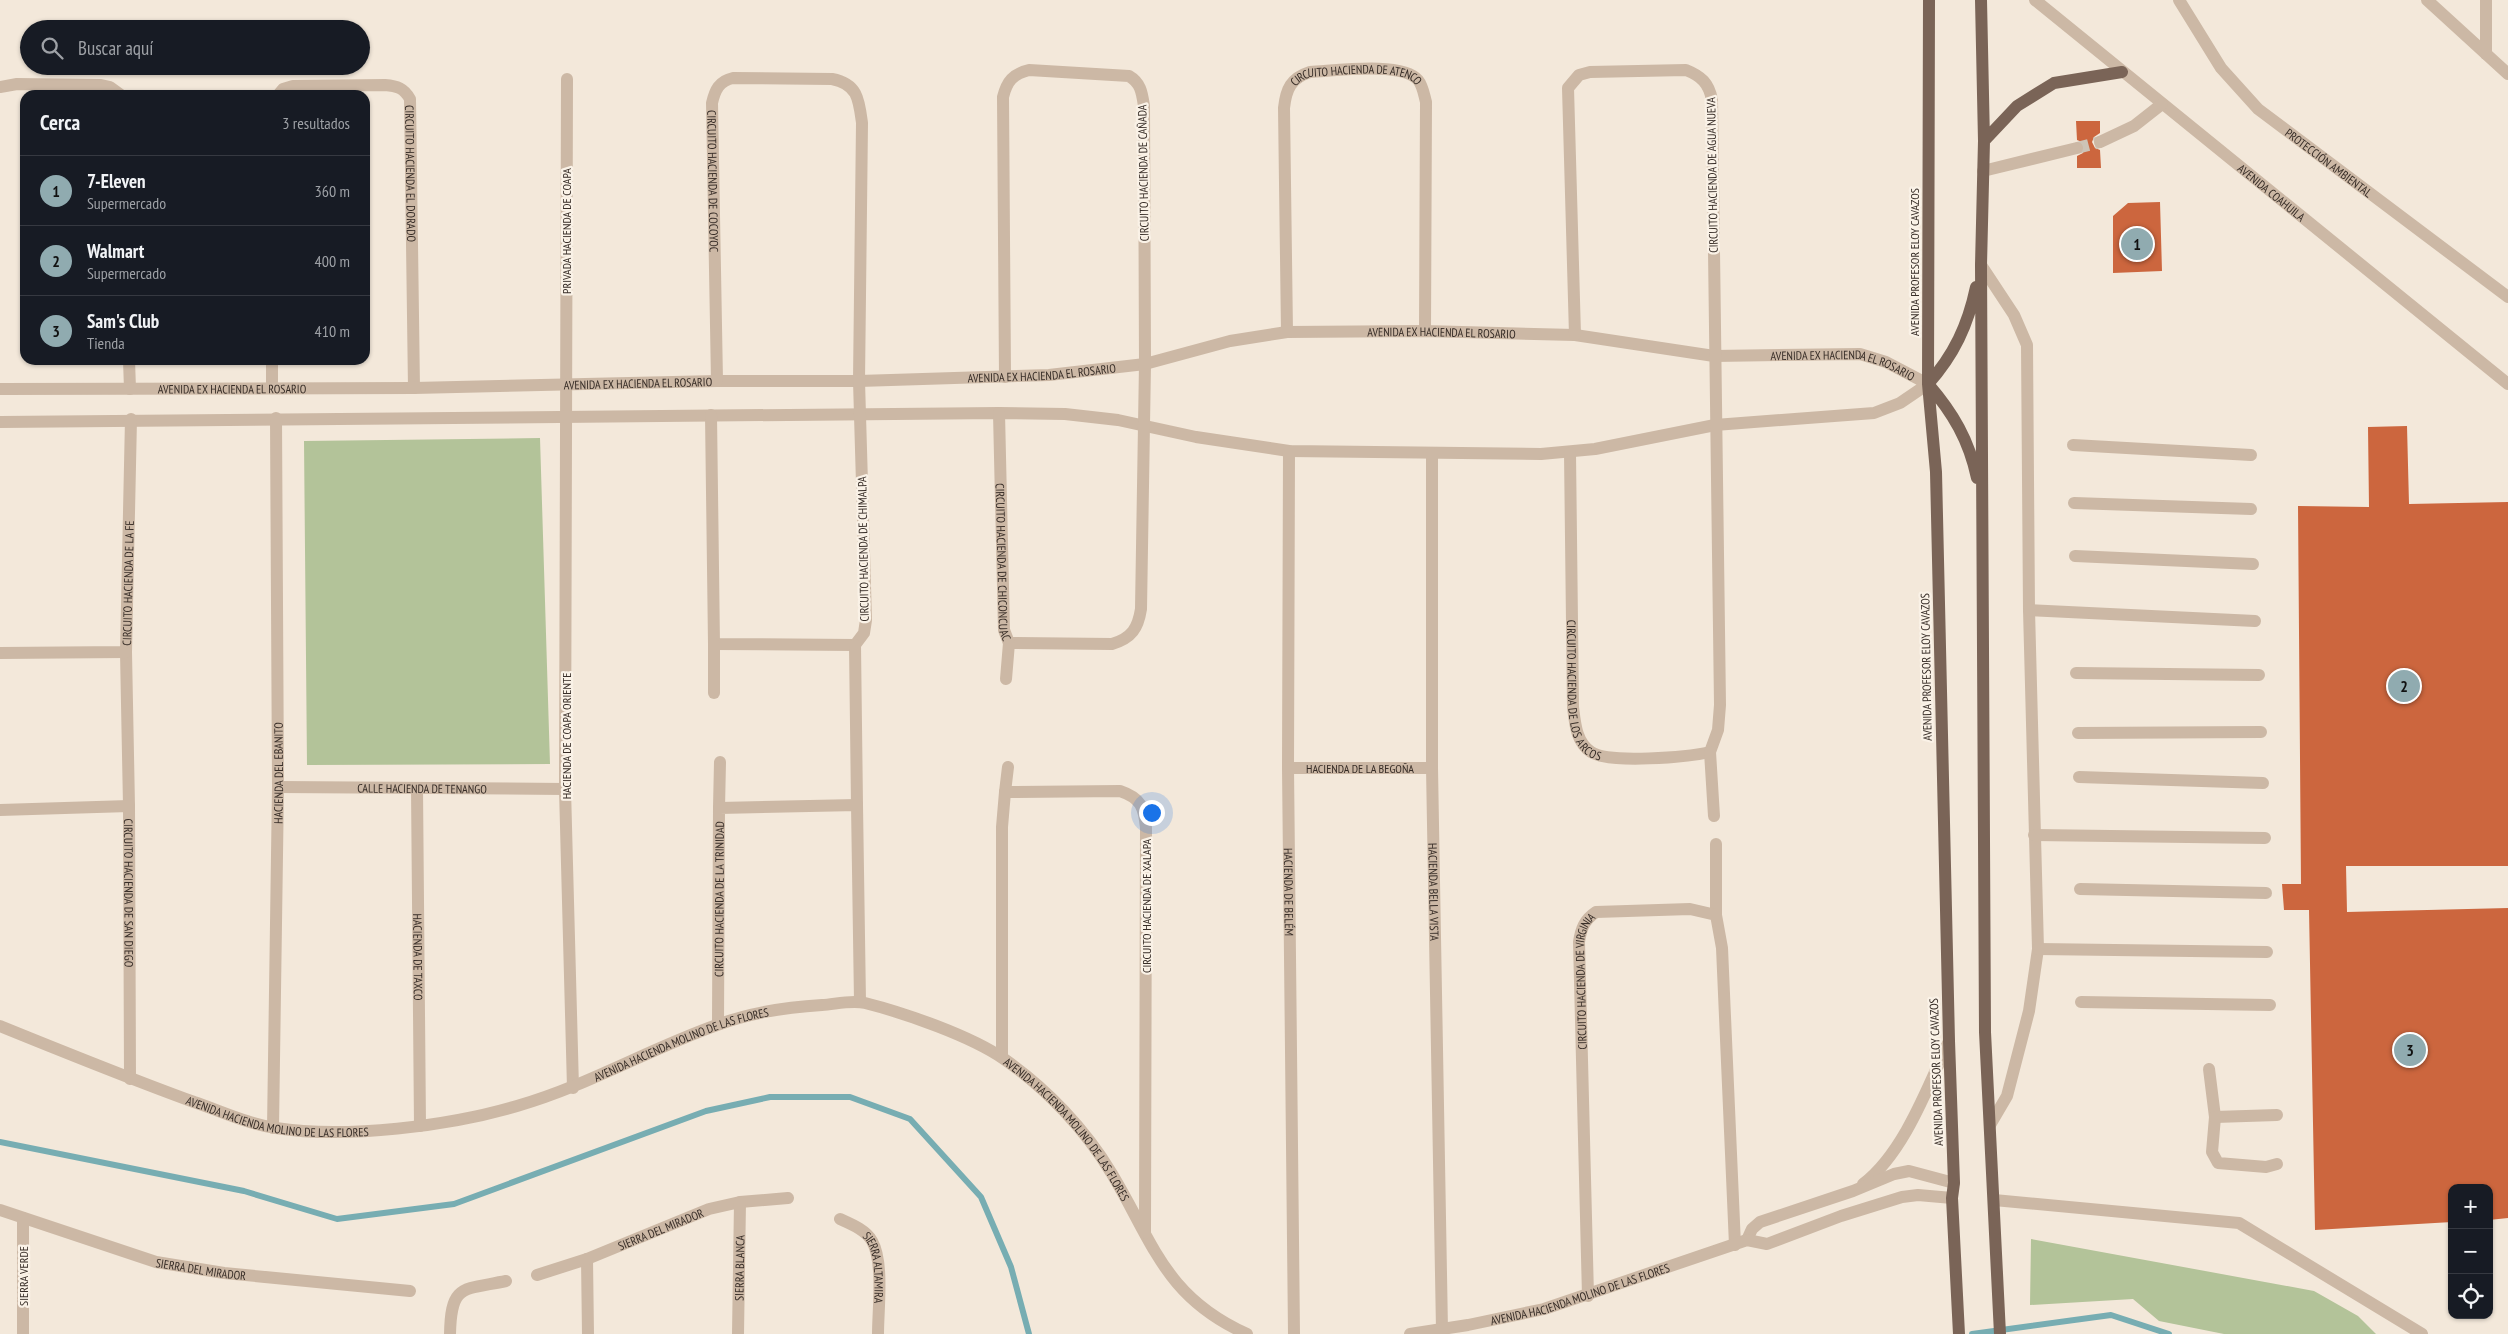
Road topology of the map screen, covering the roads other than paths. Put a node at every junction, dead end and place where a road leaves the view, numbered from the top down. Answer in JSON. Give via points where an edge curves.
{"nodes":[{"id":1,"x":1929,"y":0,"type":"edge"},
{"id":2,"x":1981,"y":0,"type":"edge"},
{"id":3,"x":2034,"y":0,"type":"edge"},
{"id":4,"x":2179,"y":0,"type":"edge"},
{"id":5,"x":2427,"y":0,"type":"edge"},
{"id":6,"x":2486,"y":0,"type":"edge"},
{"id":7,"x":2486,"y":54,"type":"junction"},
{"id":8,"x":2122,"y":72,"type":"junction"},
{"id":9,"x":2508,"y":74,"type":"edge"},
{"id":10,"x":567,"y":79,"type":"dead end"},
{"id":11,"x":0,"y":87,"type":"edge"},
{"id":12,"x":114,"y":90,"type":"edge"},
{"id":13,"x":283,"y":90,"type":"edge"},
{"id":14,"x":2162,"y":104,"type":"junction"},
{"id":15,"x":1984,"y":141,"type":"junction"},
{"id":16,"x":2100,"y":142,"type":"tunnel mouth"},
{"id":17,"x":2076,"y":148,"type":"tunnel mouth"},
{"id":18,"x":1983,"y":171,"type":"junction"},
{"id":19,"x":1981,"y":265,"type":"junction"},
{"id":20,"x":2508,"y":297,"type":"edge"},
{"id":21,"x":1425,"y":331,"type":"junction"},
{"id":22,"x":1287,"y":332,"type":"junction"},
{"id":23,"x":1575,"y":335,"type":"junction"},
{"id":24,"x":1714,"y":356,"type":"junction"},
{"id":25,"x":1144,"y":364,"type":"junction"},
{"id":26,"x":129,"y":365,"type":"edge"},
{"id":27,"x":272,"y":365,"type":"edge"},
{"id":28,"x":1005,"y":376,"type":"junction"},
{"id":29,"x":717,"y":381,"type":"junction"},
{"id":30,"x":859,"y":381,"type":"junction"},
{"id":31,"x":565,"y":384,"type":"junction"},
{"id":32,"x":1928,"y":384,"type":"junction"},
{"id":33,"x":2508,"y":384,"type":"edge"},
{"id":34,"x":272,"y":388,"type":"junction"},
{"id":35,"x":414,"y":388,"type":"junction"},
{"id":36,"x":0,"y":389,"type":"edge"},
{"id":37,"x":130,"y":389,"type":"junction"},
{"id":38,"x":999,"y":413,"type":"junction"},
{"id":39,"x":861,"y":414,"type":"junction"},
{"id":40,"x":711,"y":415,"type":"junction"},
{"id":41,"x":566,"y":417,"type":"junction"},
{"id":42,"x":276,"y":418,"type":"junction"},
{"id":43,"x":131,"y":419,"type":"junction"},
{"id":44,"x":0,"y":422,"type":"edge"},
{"id":45,"x":1716,"y":425,"type":"junction"},
{"id":46,"x":1143,"y":427,"type":"junction"},
{"id":47,"x":2073,"y":445,"type":"dead end"},
{"id":48,"x":1289,"y":451,"type":"junction"},
{"id":49,"x":1570,"y":452,"type":"junction"},
{"id":50,"x":1432,"y":454,"type":"junction"},
{"id":51,"x":2251,"y":454,"type":"dead end"},
{"id":52,"x":2074,"y":503,"type":"dead end"},
{"id":53,"x":1983,"y":504,"type":"junction"},
{"id":54,"x":2251,"y":510,"type":"dead end"},
{"id":55,"x":2074,"y":556,"type":"dead end"},
{"id":56,"x":2253,"y":564,"type":"dead end"},
{"id":57,"x":2029,"y":610,"type":"junction"},
{"id":58,"x":2255,"y":621,"type":"dead end"},
{"id":59,"x":1009,"y":643,"type":"junction"},
{"id":60,"x":714,"y":644,"type":"junction"},
{"id":61,"x":855,"y":645,"type":"junction"},
{"id":62,"x":126,"y":652,"type":"junction"},
{"id":63,"x":0,"y":653,"type":"edge"},
{"id":64,"x":2076,"y":673,"type":"dead end"},
{"id":65,"x":2259,"y":676,"type":"dead end"},
{"id":66,"x":1006,"y":679,"type":"dead end"},
{"id":67,"x":714,"y":693,"type":"dead end"},
{"id":68,"x":2078,"y":732,"type":"dead end"},
{"id":69,"x":2261,"y":732,"type":"dead end"},
{"id":70,"x":1710,"y":752,"type":"junction"},
{"id":71,"x":720,"y":762,"type":"dead end"},
{"id":72,"x":1008,"y":767,"type":"dead end"},
{"id":73,"x":1288,"y":768,"type":"junction"},
{"id":74,"x":1432,"y":768,"type":"junction"},
{"id":75,"x":2079,"y":777,"type":"dead end"},
{"id":76,"x":2264,"y":783,"type":"dead end"},
{"id":77,"x":278,"y":787,"type":"junction"},
{"id":78,"x":417,"y":788,"type":"junction"},
{"id":79,"x":565,"y":789,"type":"junction"},
{"id":80,"x":1004,"y":792,"type":"junction"},
{"id":81,"x":857,"y":805,"type":"junction"},
{"id":82,"x":129,"y":806,"type":"junction"},
{"id":83,"x":719,"y":808,"type":"junction"},
{"id":84,"x":0,"y":810,"type":"edge"},
{"id":85,"x":1714,"y":816,"type":"dead end"},
{"id":86,"x":2034,"y":835,"type":"junction"},
{"id":87,"x":2265,"y":838,"type":"dead end"},
{"id":88,"x":1716,"y":844,"type":"dead end"},
{"id":89,"x":2080,"y":889,"type":"dead end"},
{"id":90,"x":2266,"y":893,"type":"dead end"},
{"id":91,"x":1716,"y":915,"type":"junction"},
{"id":92,"x":2038,"y":949,"type":"junction"},
{"id":93,"x":2268,"y":952,"type":"dead end"},
{"id":94,"x":860,"y":1002,"type":"junction"},
{"id":95,"x":2081,"y":1002,"type":"dead end"},
{"id":96,"x":2270,"y":1006,"type":"dead end"},
{"id":97,"x":718,"y":1024,"type":"junction"},
{"id":98,"x":0,"y":1026,"type":"edge"},
{"id":99,"x":1949,"y":1041,"type":"junction"},
{"id":100,"x":1002,"y":1057,"type":"junction"},
{"id":101,"x":2209,"y":1068,"type":"dead end"},
{"id":102,"x":130,"y":1079,"type":"junction"},
{"id":103,"x":573,"y":1088,"type":"junction"},
{"id":104,"x":2277,"y":1115,"type":"dead end"},
{"id":105,"x":2214,"y":1117,"type":"junction"},
{"id":106,"x":1990,"y":1125,"type":"junction"},
{"id":107,"x":420,"y":1126,"type":"junction"},
{"id":108,"x":273,"y":1128,"type":"junction"},
{"id":109,"x":2277,"y":1164,"type":"dead end"},
{"id":110,"x":1954,"y":1183,"type":"junction"},
{"id":111,"x":1853,"y":1192,"type":"junction"},
{"id":112,"x":788,"y":1198,"type":"dead end"},
{"id":113,"x":1952,"y":1198,"type":"junction"},
{"id":114,"x":1994,"y":1200,"type":"junction"},
{"id":115,"x":740,"y":1202,"type":"junction"},
{"id":116,"x":0,"y":1210,"type":"edge"},
{"id":117,"x":24,"y":1218,"type":"junction"},
{"id":118,"x":840,"y":1219,"type":"dead end"},
{"id":119,"x":1145,"y":1236,"type":"junction"},
{"id":120,"x":1741,"y":1242,"type":"junction"},
{"id":121,"x":588,"y":1259,"type":"junction"},
{"id":122,"x":537,"y":1276,"type":"dead end"},
{"id":123,"x":506,"y":1281,"type":"dead end"},
{"id":124,"x":410,"y":1291,"type":"dead end"},
{"id":125,"x":1588,"y":1296,"type":"junction"},
{"id":126,"x":1442,"y":1330,"type":"junction"},
{"id":127,"x":23,"y":1334,"type":"edge"},
{"id":128,"x":450,"y":1334,"type":"edge"},
{"id":129,"x":588,"y":1334,"type":"edge"},
{"id":130,"x":738,"y":1334,"type":"edge"},
{"id":131,"x":878,"y":1334,"type":"edge"},
{"id":132,"x":1247,"y":1334,"type":"edge"},
{"id":133,"x":1294,"y":1334,"type":"edge"},
{"id":134,"x":1410,"y":1334,"type":"edge"},
{"id":135,"x":1958,"y":1334,"type":"edge"},
{"id":136,"x":2000,"y":1334,"type":"edge"},
{"id":137,"x":2422,"y":1334,"type":"edge"}],
"edges":[{"from":1,"to":32,"type":"main road","name":"AVENIDA PROFESOR ELOY CAVAZOS"},
{"from":2,"to":15,"type":"main road"},
{"from":3,"to":8,"type":"street","name":"AVENIDA COAHUILA"},
{"from":4,"to":20,"type":"street","name":"PROTECCIÓN AMBIENTAL","via":[[2221,68],[2258,109]]},
{"from":5,"to":7,"type":"street"},
{"from":6,"to":7,"type":"street"},
{"from":7,"to":9,"type":"street"},
{"from":8,"to":14,"type":"street","name":"AVENIDA COAHUILA"},
{"from":8,"to":15,"type":"main road","via":[[2054,83],[2017,106]]},
{"from":10,"to":31,"type":"street","name":"PRIVADA HACIENDA DE COAPA"},
{"from":11,"to":12,"type":"street","via":[[16,84],[101,85]]},
{"from":13,"to":35,"type":"street","name":"CIRCUITO HACIENDA EL DORADO","via":[[293,86],[385,85],[405,90],[410,99]]},
{"from":14,"to":16,"type":"street","via":[[2134,126]]},
{"from":14,"to":33,"type":"street","name":"AVENIDA COAHUILA"},
{"from":15,"to":18,"type":"main road"},
{"from":17,"to":18,"type":"street"},
{"from":18,"to":19,"type":"main road"},
{"from":19,"to":32,"type":"main road","via":[[1972,305],[1957,346]]},
{"from":19,"to":53,"type":"main road"},
{"from":19,"to":57,"type":"street","via":[[2014,315],[2027,345]]},
{"from":21,"to":22,"type":"street","name":"AVENIDA EX HACIENDA EL ROSARIO"},
{"from":21,"to":22,"type":"street","name":"CIRCUITO HACIENDA DE ATENCO","via":[[1426,102],[1418,80],[1408,73],[1384,69],[1310,72],[1299,75],[1290,83],[1284,108]]},
{"from":21,"to":23,"type":"street","name":"AVENIDA EX HACIENDA EL ROSARIO"},
{"from":22,"to":25,"type":"street","name":"AVENIDA EX HACIENDA EL ROSARIO","via":[[1230,341]]},
{"from":23,"to":24,"type":"street","name":"AVENIDA EX HACIENDA EL ROSARIO"},
{"from":23,"to":24,"type":"street","name":"CIRCUITO HACIENDA DE AGUA NUEVA","via":[[1568,88],[1579,75],[1599,71],[1686,70],[1704,80],[1712,100]]},
{"from":24,"to":32,"type":"street","name":"AVENIDA EX HACIENDA EL ROSARIO","via":[[1860,354],[1886,362]]},
{"from":24,"to":45,"type":"street","name":"CIRCUITO HACIENDA DE AGUA NUEVA"},
{"from":25,"to":28,"type":"street","name":"AVENIDA EX HACIENDA EL ROSARIO","via":[[1073,374]]},
{"from":25,"to":28,"type":"street","name":"CIRCUITO HACIENDA DE CAÑADA","via":[[1144,106],[1141,87],[1129,76],[1029,70],[1010,78],[1003,98]]},
{"from":25,"to":46,"type":"street","name":"CIRCUITO HACIENDA DE CAÑADA"},
{"from":26,"to":37,"type":"street"},
{"from":27,"to":34,"type":"street"},
{"from":28,"to":30,"type":"street","name":"AVENIDA EX HACIENDA EL ROSARIO"},
{"from":29,"to":30,"type":"street","name":"AVENIDA EX HACIENDA EL ROSARIO"},
{"from":29,"to":30,"type":"street","name":"CIRCUITO HACIENDA DE COCOYOC","via":[[712,103],[720,84],[733,78],[832,79],[844,81],[854,90],[862,123]]},
{"from":29,"to":31,"type":"street","name":"AVENIDA EX HACIENDA EL ROSARIO"},
{"from":30,"to":39,"type":"street","name":"CIRCUITO HACIENDA DE CHIMALPA"},
{"from":31,"to":35,"type":"street","name":"AVENIDA EX HACIENDA EL ROSARIO"},
{"from":31,"to":41,"type":"street","name":"HACIENDA DE COAPA ORIENTE"},
{"from":32,"to":45,"type":"street","name":"AVENIDA EX HACIENDA EL ROSARIO","via":[[1900,403],[1874,413]]},
{"from":32,"to":53,"type":"main road","via":[[1951,412],[1967,441]]},
{"from":32,"to":99,"type":"main road","name":"AVENIDA PROFESOR ELOY CAVAZOS","via":[[1936,472]]},
{"from":34,"to":35,"type":"street","name":"AVENIDA EX HACIENDA EL ROSARIO"},
{"from":34,"to":37,"type":"street","name":"AVENIDA EX HACIENDA EL ROSARIO"},
{"from":36,"to":37,"type":"street","name":"AVENIDA EX HACIENDA EL ROSARIO"},
{"from":38,"to":39,"type":"street","name":"AVENIDA EX HACIENDA EL ROSARIO"},
{"from":38,"to":46,"type":"street","name":"AVENIDA EX HACIENDA EL ROSARIO","via":[[1065,414],[1118,420]]},
{"from":38,"to":59,"type":"street","name":"CIRCUITO HACIENDA DE CHICONCUAC","via":[[1004,630]]},
{"from":39,"to":40,"type":"street","name":"AVENIDA EX HACIENDA EL ROSARIO"},
{"from":39,"to":61,"type":"street","name":"CIRCUITO HACIENDA DE CHIMALPA","via":[[866,620],[864,633]]},
{"from":40,"to":41,"type":"street","name":"AVENIDA EX HACIENDA EL ROSARIO"},
{"from":40,"to":60,"type":"street"},
{"from":41,"to":42,"type":"street","name":"AVENIDA EX HACIENDA EL ROSARIO"},
{"from":41,"to":79,"type":"street","name":"HACIENDA DE COAPA ORIENTE"},
{"from":42,"to":43,"type":"street","name":"AVENIDA EX HACIENDA EL ROSARIO"},
{"from":42,"to":77,"type":"street","name":"HACIENDA DEL EBANITO"},
{"from":43,"to":44,"type":"street","name":"AVENIDA EX HACIENDA EL ROSARIO"},
{"from":43,"to":62,"type":"street","name":"CIRCUITO HACIENDA DE LA FE"},
{"from":45,"to":49,"type":"street","name":"AVENIDA EX HACIENDA EL ROSARIO"},
{"from":45,"to":70,"type":"street","via":[[1720,705],[1718,730]]},
{"from":46,"to":48,"type":"street","name":"AVENIDA EX HACIENDA EL ROSARIO"},
{"from":46,"to":59,"type":"street","name":"CIRCUITO HACIENDA DE CHICONCUAC","via":[[1142,609],[1133,633],[1112,644]]},
{"from":47,"to":51,"type":"street"},
{"from":48,"to":50,"type":"street","name":"AVENIDA EX HACIENDA EL ROSARIO"},
{"from":48,"to":73,"type":"street","name":"HACIENDA DE BELÉM"},
{"from":49,"to":50,"type":"street","name":"AVENIDA EX HACIENDA EL ROSARIO"},
{"from":49,"to":70,"type":"street","name":"CIRCUITO HACIENDA DE LOS ARCOS","via":[[1573,707],[1581,742],[1591,752],[1613,758],[1684,757]]},
{"from":50,"to":74,"type":"street","name":"HACIENDA BELLA VISTA"},
{"from":52,"to":54,"type":"street"},
{"from":53,"to":106,"type":"main road","via":[[1985,1022]]},
{"from":55,"to":56,"type":"street"},
{"from":57,"to":58,"type":"street"},
{"from":57,"to":86,"type":"street"},
{"from":59,"to":66,"type":"street"},
{"from":60,"to":61,"type":"street"},
{"from":60,"to":67,"type":"street"},
{"from":61,"to":81,"type":"street"},
{"from":62,"to":63,"type":"street","name":"CIRCUITO HACIENDA DE LA FE"},
{"from":62,"to":82,"type":"street"},
{"from":64,"to":65,"type":"street"},
{"from":68,"to":69,"type":"street"},
{"from":70,"to":85,"type":"street"},
{"from":71,"to":83,"type":"street"},
{"from":72,"to":80,"type":"street"},
{"from":73,"to":74,"type":"street","name":"HACIENDA DE LA BEGOÑA"},
{"from":73,"to":133,"type":"street","name":"HACIENDA DE BELÉM"},
{"from":74,"to":126,"type":"street","name":"HACIENDA BELLA VISTA"},
{"from":75,"to":76,"type":"street"},
{"from":77,"to":78,"type":"street","name":"CALLE HACIENDA DE TENANGO"},
{"from":77,"to":108,"type":"street","name":"HACIENDA DEL EBANITO"},
{"from":78,"to":79,"type":"street","name":"CALLE HACIENDA DE TENANGO"},
{"from":78,"to":107,"type":"street","name":"HACIENDA DE TAXCO"},
{"from":79,"to":103,"type":"street","name":"HACIENDA DE COAPA ORIENTE"},
{"from":80,"to":100,"type":"street"},
{"from":80,"to":119,"type":"street","name":"CIRCUITO HACIENDA DE XALAPA","via":[[1120,791],[1141,803],[1145,815]]},
{"from":81,"to":83,"type":"street","name":"CIRCUITO HACIENDA DE LA TRINIDAD"},
{"from":81,"to":94,"type":"street"},
{"from":82,"to":84,"type":"street","name":"CIRCUITO HACIENDA DE SAN DIEGO"},
{"from":82,"to":102,"type":"street","name":"CIRCUITO HACIENDA DE SAN DIEGO"},
{"from":83,"to":97,"type":"street","name":"CIRCUITO HACIENDA DE LA TRINIDAD"},
{"from":86,"to":87,"type":"street"},
{"from":86,"to":92,"type":"street"},
{"from":88,"to":91,"type":"street"},
{"from":89,"to":90,"type":"street"},
{"from":91,"to":120,"type":"street","via":[[1722,948]]},
{"from":91,"to":125,"type":"street","name":"CIRCUITO HACIENDA DE VIRGINIA","via":[[1690,909],[1604,910],[1588,917],[1581,929]]},
{"from":92,"to":93,"type":"street"},
{"from":92,"to":106,"type":"street","via":[[2030,1011],[2006,1096]]},
{"from":94,"to":97,"type":"street","name":"AVENIDA HACIENDA MOLINO DE LAS FLORES","via":[[778,1010]]},
{"from":94,"to":100,"type":"street","name":"AVENIDA HACIENDA MOLINO DE LAS FLORES","via":[[946,1030]]},
{"from":95,"to":96,"type":"street"},
{"from":97,"to":103,"type":"street","name":"AVENIDA HACIENDA MOLINO DE LAS FLORES"},
{"from":98,"to":102,"type":"street","name":"AVENIDA HACIENDA MOLINO DE LAS FLORES"},
{"from":99,"to":110,"type":"main road","name":"AVENIDA PROFESOR ELOY CAVAZOS"},
{"from":99,"to":111,"type":"street","via":[[1918,1108],[1894,1148],[1872,1177]]},
{"from":100,"to":119,"type":"street","name":"AVENIDA HACIENDA MOLINO DE LAS FLORES","via":[[1037,1086],[1086,1138],[1111,1171]]},
{"from":101,"to":105,"type":"street"},
{"from":102,"to":108,"type":"street","name":"AVENIDA HACIENDA MOLINO DE LAS FLORES"},
{"from":103,"to":107,"type":"street","name":"AVENIDA HACIENDA MOLINO DE LAS FLORES","via":[[508,1109]]},
{"from":104,"to":105,"type":"street"},
{"from":105,"to":109,"type":"street","via":[[2212,1152],[2218,1163]]},
{"from":106,"to":114,"type":"main road"},
{"from":107,"to":108,"type":"street","name":"AVENIDA HACIENDA MOLINO DE LAS FLORES","via":[[340,1132]]},
{"from":110,"to":111,"type":"street","via":[[1909,1172],[1894,1174]]},
{"from":110,"to":113,"type":"main road","name":"AVENIDA PROFESOR ELOY CAVAZOS"},
{"from":111,"to":120,"type":"street","via":[[1760,1222]]},
{"from":112,"to":115,"type":"street","name":"SIERRA DEL MIRADOR"},
{"from":113,"to":120,"type":"street","name":"AVENIDA HACIENDA MOLINO DE LAS FLORES","via":[[1902,1197],[1767,1244]]},
{"from":113,"to":135,"type":"main road","name":"AVENIDA PROFESOR ELOY CAVAZOS"},
{"from":114,"to":136,"type":"main road"},
{"from":114,"to":137,"type":"street","via":[[2239,1223]]},
{"from":115,"to":121,"type":"street","name":"SIERRA DEL MIRADOR","via":[[709,1208]]},
{"from":115,"to":130,"type":"street","name":"SIERRA BLANCA"},
{"from":116,"to":117,"type":"street","name":"SIERRA DEL MIRADOR"},
{"from":117,"to":124,"type":"street","name":"SIERRA DEL MIRADOR","via":[[156,1262],[224,1273]]},
{"from":117,"to":127,"type":"street","name":"SIERRA VERDE"},
{"from":118,"to":131,"type":"street","name":"SIERRA ALTAMIRA","via":[[865,1232],[877,1254]]},
{"from":119,"to":132,"type":"street","name":"AVENIDA HACIENDA MOLINO DE LAS FLORES","via":[[1184,1292],[1205,1311]]},
{"from":120,"to":125,"type":"street","name":"AVENIDA HACIENDA MOLINO DE LAS FLORES"},
{"from":121,"to":122,"type":"street","name":"SIERRA DEL MIRADOR"},
{"from":121,"to":129,"type":"street"},
{"from":123,"to":128,"type":"street","via":[[457,1295],[451,1307]]},
{"from":125,"to":126,"type":"street","name":"AVENIDA HACIENDA MOLINO DE LAS FLORES","via":[[1521,1315]]},
{"from":126,"to":134,"type":"street","name":"AVENIDA HACIENDA MOLINO DE LAS FLORES"}]}
